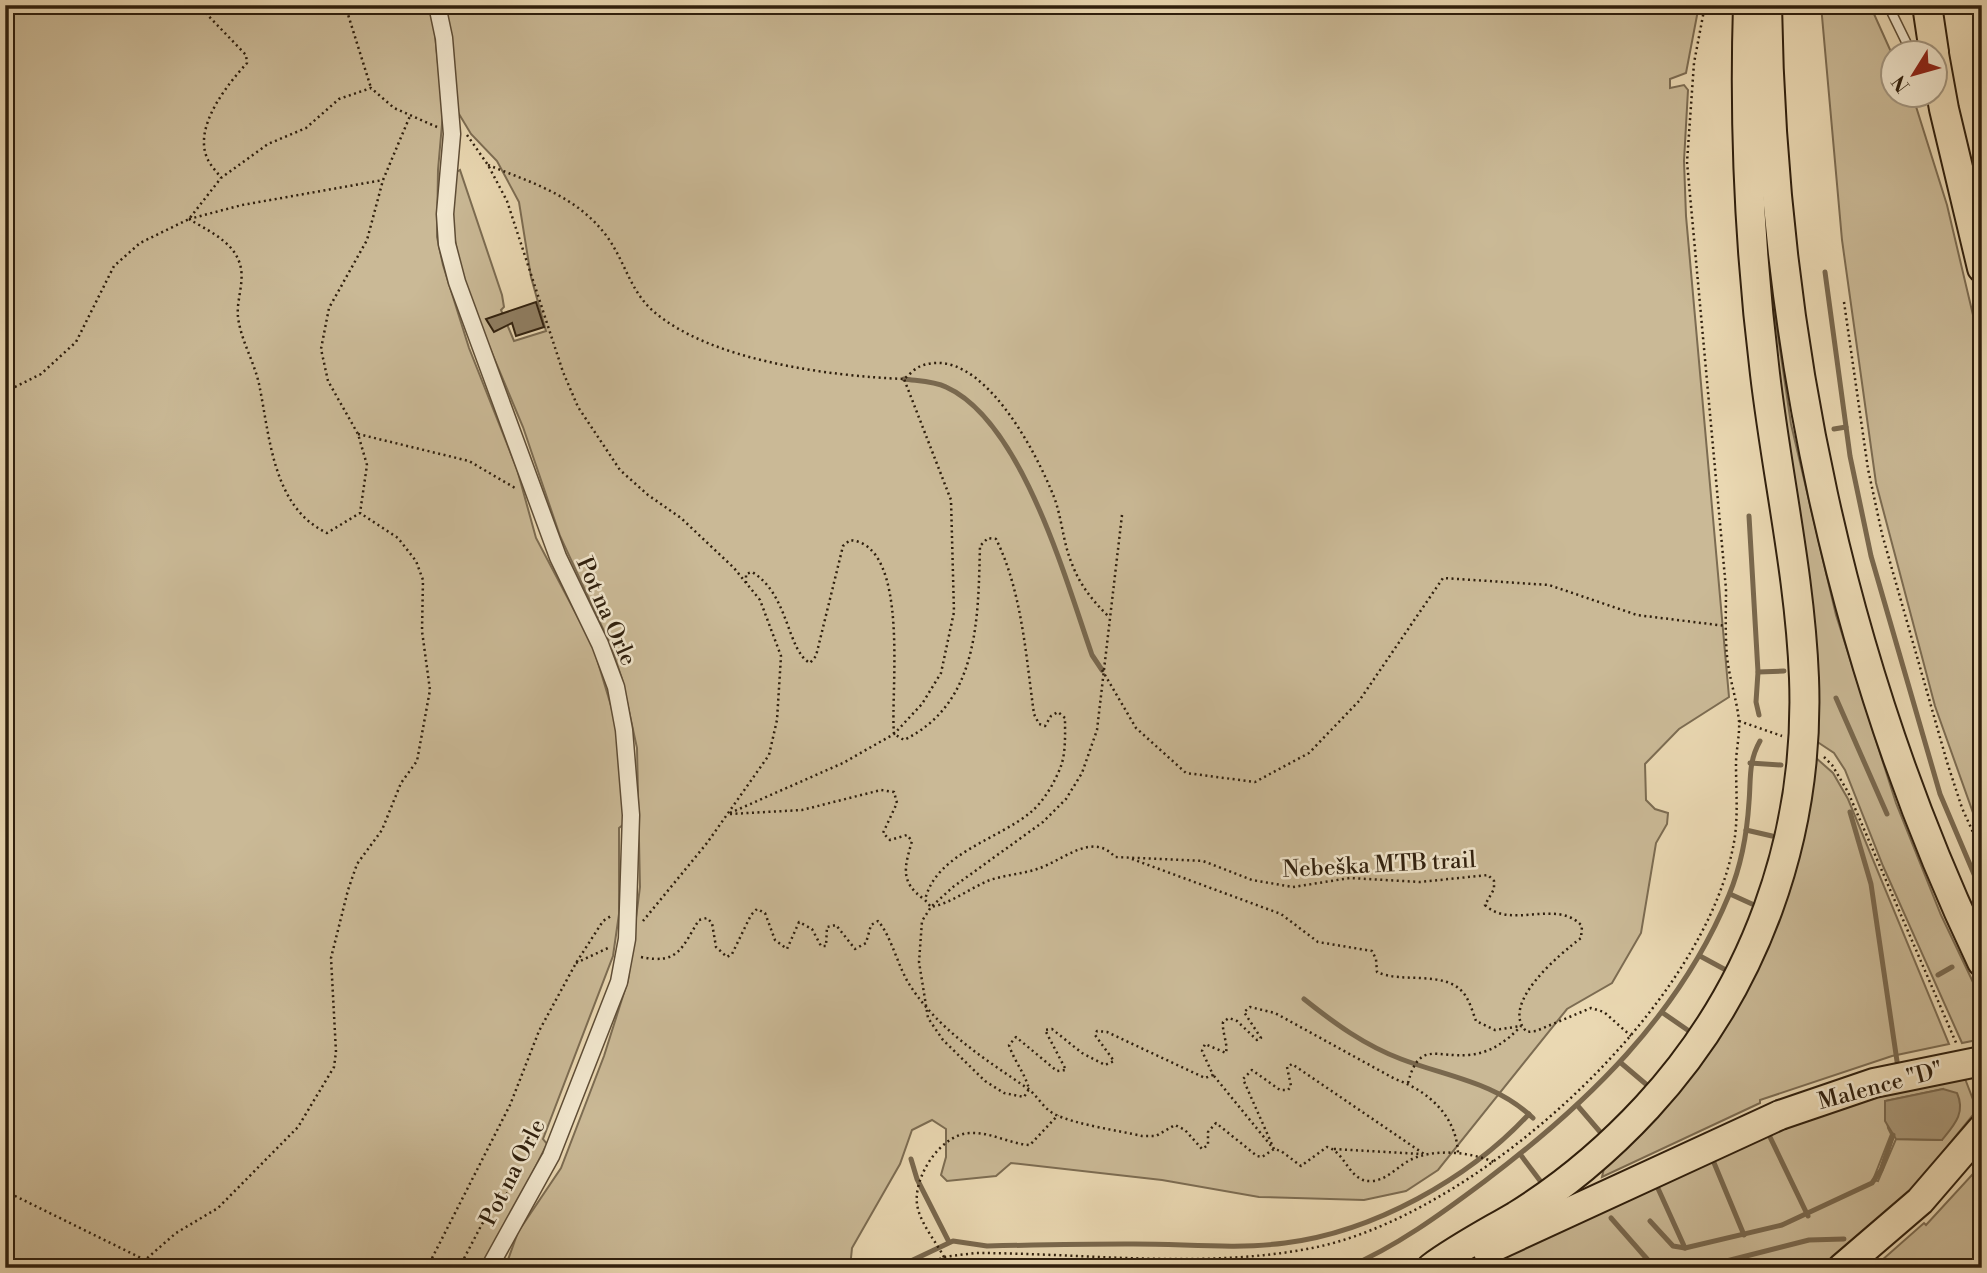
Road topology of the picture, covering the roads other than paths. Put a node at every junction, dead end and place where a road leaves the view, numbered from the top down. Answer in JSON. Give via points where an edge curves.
{"nodes":[{"id":1,"x":437,"y":5,"type":"edge"},
{"id":2,"x":1748,"y":5,"type":"edge"},
{"id":3,"x":1767,"y":5,"type":"edge"},
{"id":4,"x":1888,"y":5,"type":"edge"},
{"id":5,"x":1927,"y":5,"type":"edge"},
{"id":6,"x":1905,"y":38,"type":"edge"},
{"id":7,"x":1932,"y":38,"type":"edge"},
{"id":8,"x":1941,"y":108,"type":"edge"},
{"id":9,"x":1943,"y":108,"type":"edge"},
{"id":10,"x":1982,"y":210,"type":"edge"},
{"id":11,"x":1982,"y":268,"type":"edge"},
{"id":12,"x":1982,"y":962,"type":"edge"},
{"id":13,"x":1971,"y":1065,"type":"edge"},
{"id":14,"x":1982,"y":1129,"type":"edge"},
{"id":15,"x":489,"y":1268,"type":"edge"},
{"id":16,"x":1431,"y":1268,"type":"edge"},
{"id":17,"x":1448,"y":1268,"type":"edge"},
{"id":18,"x":1842,"y":1268,"type":"edge"}],
"edges":[{"from":1,"to":15,"type":"street","name":"Pot na Orle","via":[[453,134],[445,214],[447,244],[558,557],[616,687],[631,803],[628,904],[619,982],[551,1156]]},
{"from":2,"to":16,"type":"highway","via":[[1746,149],[1755,280],[1804,678],[1802,766],[1787,850],[1742,973],[1699,1046],[1671,1080],[1581,1169]]},
{"from":3,"to":12,"type":"highway","via":[[1772,140],[1784,267],[1830,520],[1902,769]]},
{"from":4,"to":6,"type":"lane"},
{"from":5,"to":7,"type":"highway"},
{"from":8,"to":11,"type":"highway"},
{"from":9,"to":10,"type":"highway","via":[[1964,150]]},
{"from":13,"to":17,"type":"highway","name":"Malence \"D\"","bridge":true,"via":[[1874,1083],[1780,1115]]},
{"from":14,"to":18,"type":"highway","via":[[1920,1201]]}]}
